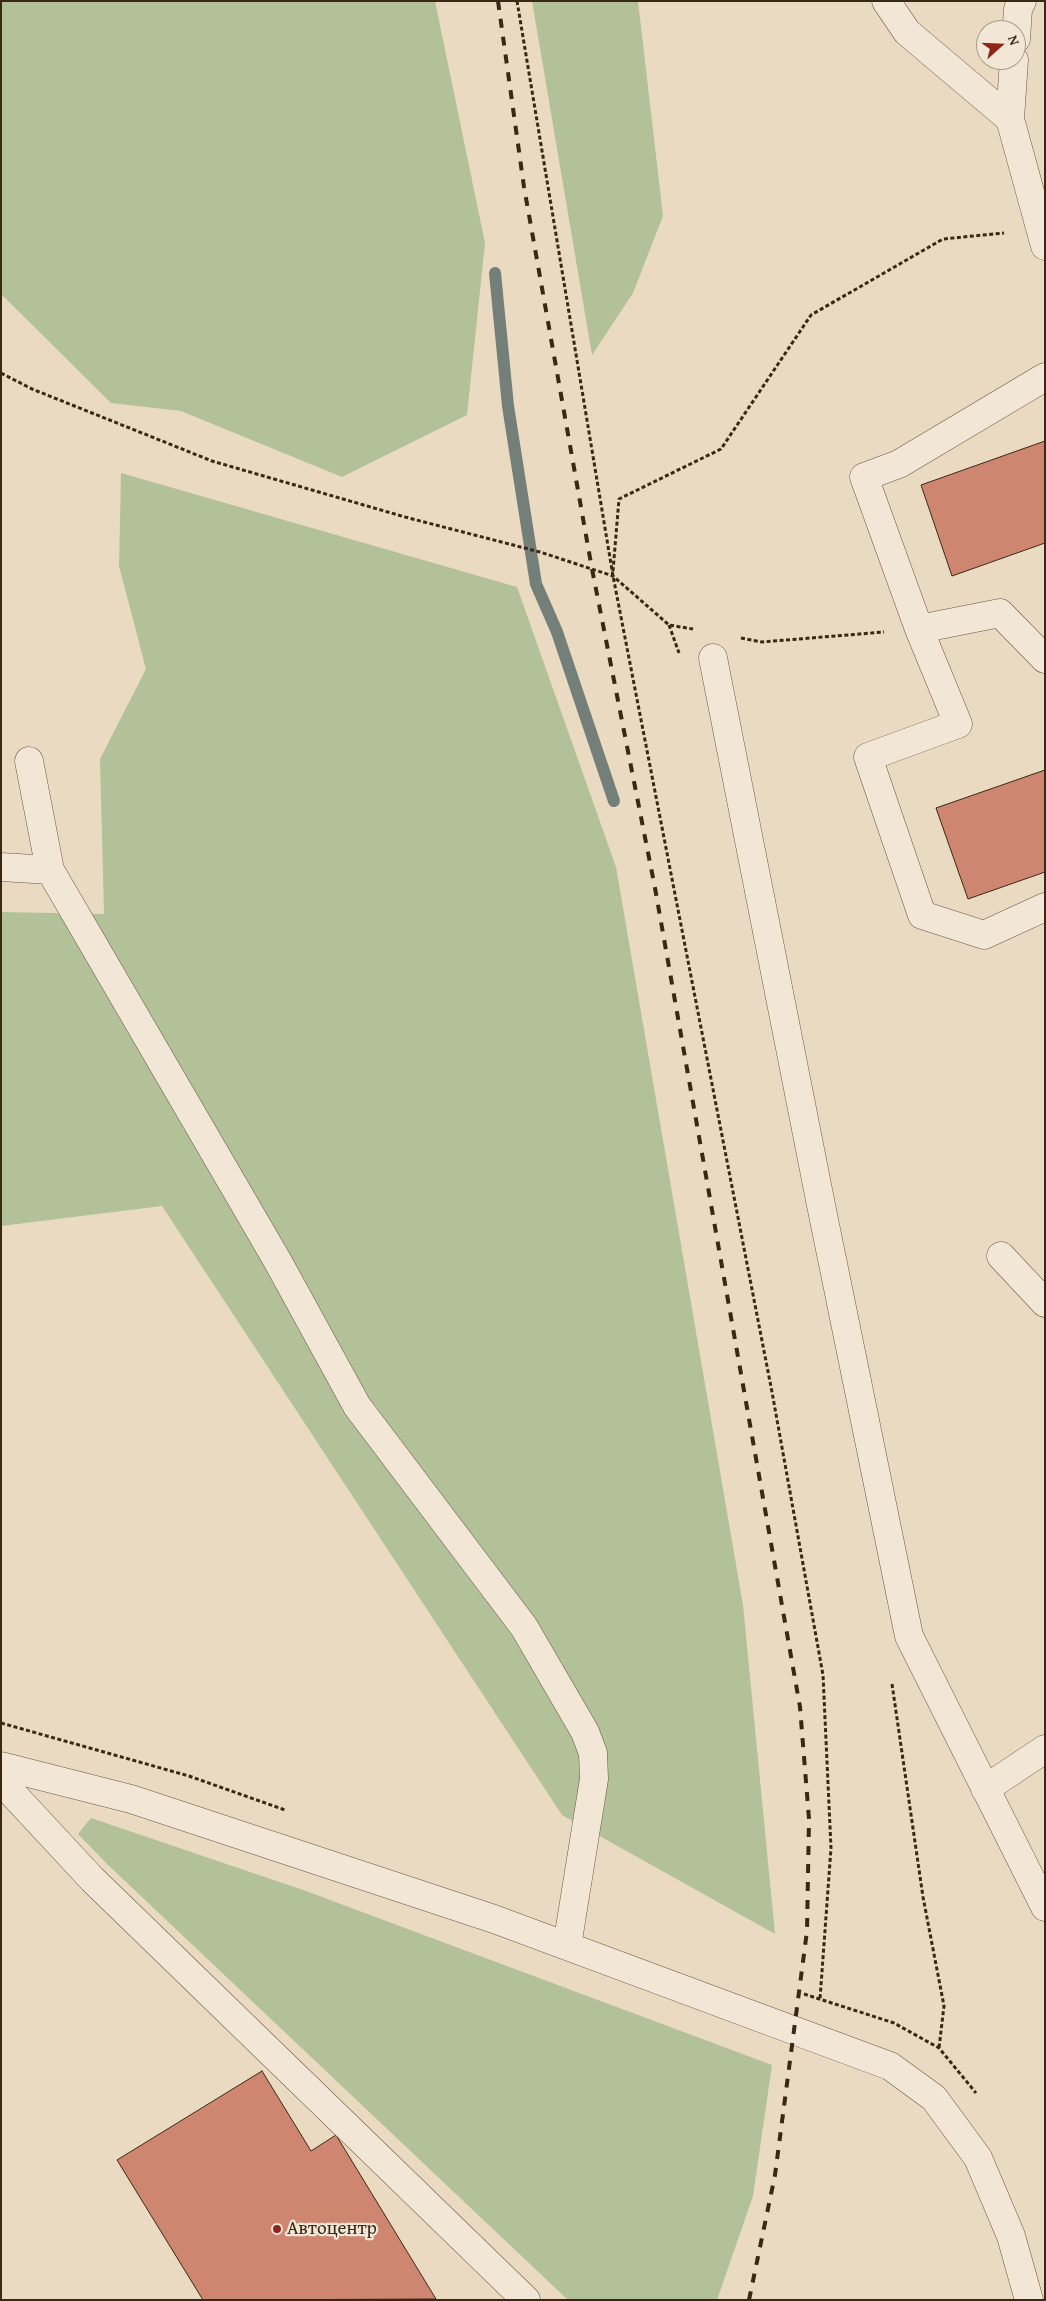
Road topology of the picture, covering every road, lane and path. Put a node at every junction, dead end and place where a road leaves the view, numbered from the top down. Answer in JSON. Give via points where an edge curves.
{"nodes":[{"id":1,"x":517,"y":1,"type":"edge"},
{"id":2,"x":886,"y":1,"type":"edge"},
{"id":3,"x":1022,"y":1,"type":"edge"},
{"id":4,"x":1017,"y":20,"type":"edge"},
{"id":5,"x":1013,"y":70,"type":"edge"},
{"id":6,"x":1010,"y":119,"type":"junction"},
{"id":7,"x":1043,"y":238,"type":"edge"},
{"id":8,"x":1,"y":373,"type":"edge"},
{"id":9,"x":1045,"y":377,"type":"edge"},
{"id":10,"x":613,"y":576,"type":"junction"},
{"id":11,"x":919,"y":629,"type":"junction"},
{"id":12,"x":697,"y":630,"type":"dead end"},
{"id":13,"x":734,"y":637,"type":"dead end"},
{"id":14,"x":713,"y":658,"type":"dead end"},
{"id":15,"x":1045,"y":659,"type":"edge"},
{"id":16,"x":29,"y":760,"type":"dead end"},
{"id":17,"x":1,"y":867,"type":"edge"},
{"id":18,"x":50,"y":870,"type":"junction"},
{"id":19,"x":1045,"y":907,"type":"edge"},
{"id":20,"x":1001,"y":1256,"type":"dead end"},
{"id":21,"x":1045,"y":1303,"type":"edge"},
{"id":22,"x":1045,"y":1749,"type":"edge"},
{"id":23,"x":1,"y":1766,"type":"edge"},
{"id":24,"x":1,"y":1781,"type":"edge"},
{"id":25,"x":985,"y":1789,"type":"junction"},
{"id":26,"x":1045,"y":1907,"type":"edge"},
{"id":27,"x":567,"y":1946,"type":"junction"},
{"id":28,"x":820,"y":1999,"type":"dead end"},
{"id":29,"x":526,"y":2300,"type":"edge"},
{"id":30,"x":1029,"y":2300,"type":"edge"}],
"edges":[{"from":1,"to":10,"type":"path"},
{"from":2,"to":6,"type":"street","via":[[907,32]]},
{"from":3,"to":4,"type":"street"},
{"from":5,"to":6,"type":"street"},
{"from":6,"to":7,"type":"street"},
{"from":7,"to":10,"type":"path","via":[[943,239],[811,315],[721,449],[619,499]]},
{"from":8,"to":10,"type":"path","via":[[32,389],[212,461],[405,518],[540,552]]},
{"from":9,"to":11,"type":"street","via":[[900,464],[864,477]]},
{"from":10,"to":12,"type":"path","via":[[669,625]]},
{"from":10,"to":28,"type":"path","via":[[772,1392],[823,1675],[831,1848]]},
{"from":11,"to":13,"type":"path","via":[[762,642]]},
{"from":11,"to":15,"type":"street","via":[[1000,613]]},
{"from":11,"to":19,"type":"street","via":[[958,724],[868,756],[922,915],[984,935]]},
{"from":14,"to":25,"type":"street","via":[[909,1636]]},
{"from":16,"to":18,"type":"street"},
{"from":17,"to":18,"type":"street"},
{"from":18,"to":27,"type":"street","via":[[272,1252],[357,1406],[524,1627],[585,1732],[594,1753],[594,1779]]},
{"from":20,"to":21,"type":"street"},
{"from":22,"to":25,"type":"street"},
{"from":23,"to":27,"type":"street","via":[[131,1798]]},
{"from":24,"to":29,"type":"street","via":[[92,1879]]},
{"from":25,"to":26,"type":"street"},
{"from":27,"to":30,"type":"street","via":[[890,2066],[934,2098],[978,2158],[1010,2236]]}]}
